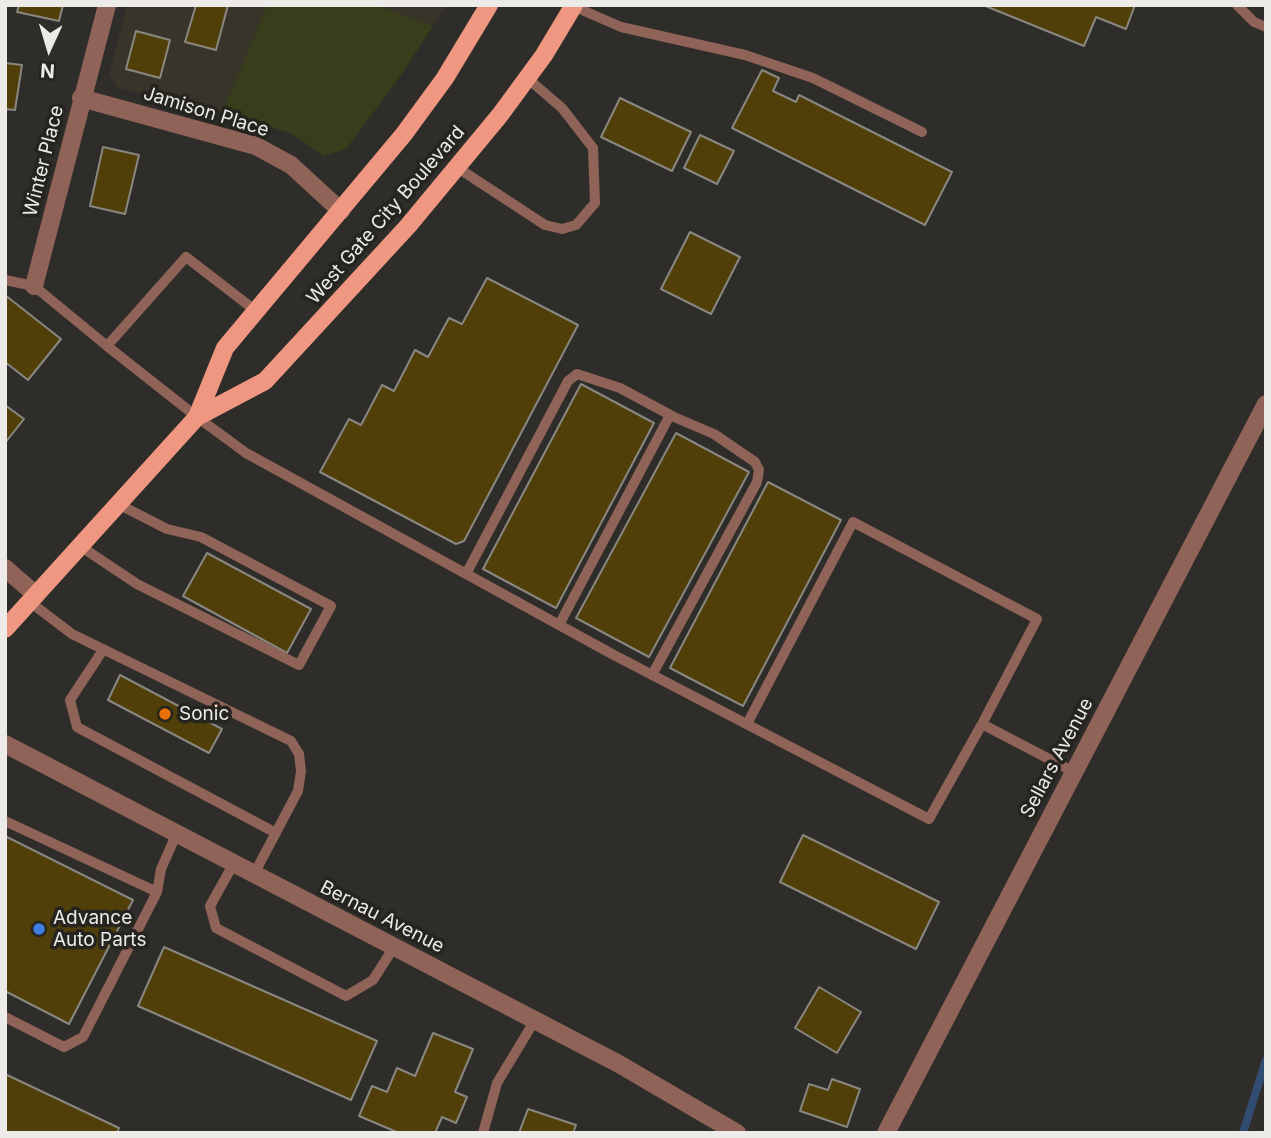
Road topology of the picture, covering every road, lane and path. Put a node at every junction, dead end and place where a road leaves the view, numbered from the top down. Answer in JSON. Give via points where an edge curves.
{"nodes":[{"id":1,"x":107,"y":5,"type":"edge"},
{"id":2,"x":489,"y":5,"type":"edge"},
{"id":3,"x":1237,"y":5,"type":"edge"},
{"id":4,"x":573,"y":6,"type":"edge"},
{"id":5,"x":1266,"y":27,"type":"edge"},
{"id":6,"x":527,"y":78,"type":"junction"},
{"id":7,"x":81,"y":98,"type":"junction"},
{"id":8,"x":922,"y":132,"type":"dead end"},
{"id":9,"x":458,"y":169,"type":"junction"},
{"id":10,"x":341,"y":211,"type":"junction"},
{"id":11,"x":5,"y":280,"type":"edge"},
{"id":12,"x":34,"y":286,"type":"junction"},
{"id":13,"x":256,"y":311,"type":"junction"},
{"id":14,"x":107,"y":346,"type":"junction"},
{"id":15,"x":1266,"y":404,"type":"edge"},
{"id":16,"x":670,"y":415,"type":"junction"},
{"id":17,"x":197,"y":417,"type":"junction"},
{"id":18,"x":118,"y":504,"type":"junction"},
{"id":19,"x":80,"y":546,"type":"junction"},
{"id":20,"x":5,"y":568,"type":"edge"},
{"id":21,"x":467,"y":575,"type":"junction"},
{"id":22,"x":33,"y":599,"type":"junction"},
{"id":23,"x":559,"y":625,"type":"junction"},
{"id":24,"x":5,"y":629,"type":"edge"},
{"id":25,"x":103,"y":650,"type":"junction"},
{"id":26,"x":652,"y":675,"type":"junction"},
{"id":27,"x":747,"y":724,"type":"junction"},
{"id":28,"x":982,"y":724,"type":"junction"},
{"id":29,"x":5,"y":744,"type":"edge"},
{"id":30,"x":1074,"y":772,"type":"junction"},
{"id":31,"x":5,"y":821,"type":"edge"},
{"id":32,"x":275,"y":833,"type":"junction"},
{"id":33,"x":177,"y":834,"type":"junction"},
{"id":34,"x":234,"y":863,"type":"junction"},
{"id":35,"x":254,"y":874,"type":"junction"},
{"id":36,"x":157,"y":892,"type":"junction"},
{"id":37,"x":394,"y":947,"type":"junction"},
{"id":38,"x":5,"y":1017,"type":"edge"},
{"id":39,"x":535,"y":1020,"type":"junction"},
{"id":40,"x":483,"y":1133,"type":"edge"},
{"id":41,"x":737,"y":1133,"type":"edge"},
{"id":42,"x":886,"y":1133,"type":"edge"}],
"edges":[{"from":1,"to":7,"type":"street","name":"Winter Place"},
{"from":2,"to":10,"type":"main road","name":"West Gate City Boulevard","via":[[445,78]]},
{"from":3,"to":5,"type":"lane"},
{"from":4,"to":6,"type":"main road","name":"West Gate City Boulevard"},
{"from":4,"to":8,"type":"lane","via":[[621,27],[745,55],[813,78]]},
{"from":6,"to":9,"type":"main road","name":"West Gate City Boulevard"},
{"from":6,"to":9,"type":"lane","via":[[562,108],[593,148],[595,203],[576,225],[562,229],[545,225]]},
{"from":7,"to":10,"type":"street","name":"Jamison Place","via":[[256,146],[291,165]]},
{"from":7,"to":12,"type":"street","name":"Winter Place"},
{"from":9,"to":17,"type":"main road","name":"West Gate City Boulevard","via":[[265,381]]},
{"from":10,"to":13,"type":"main road","name":"West Gate City Boulevard"},
{"from":11,"to":12,"type":"lane"},
{"from":12,"to":14,"type":"lane"},
{"from":13,"to":14,"type":"lane","via":[[186,257]]},
{"from":13,"to":17,"type":"main road","name":"West Gate City Boulevard","via":[[225,348]]},
{"from":14,"to":17,"type":"lane"},
{"from":15,"to":30,"type":"street","name":"Sellars Avenue"},
{"from":16,"to":21,"type":"lane","via":[[588,377],[578,374],[568,380]]},
{"from":16,"to":23,"type":"lane"},
{"from":16,"to":26,"type":"lane","via":[[714,434],[755,462],[759,470],[757,482]]},
{"from":17,"to":18,"type":"main road","name":"West Gate City Boulevard"},
{"from":17,"to":21,"type":"lane","via":[[246,453]]},
{"from":18,"to":19,"type":"main road","name":"West Gate City Boulevard"},
{"from":18,"to":19,"type":"lane","via":[[167,529],[201,537],[331,606],[299,665],[136,584]]},
{"from":19,"to":22,"type":"main road","name":"West Gate City Boulevard"},
{"from":20,"to":22,"type":"street"},
{"from":21,"to":23,"type":"lane"},
{"from":22,"to":24,"type":"main road","name":"West Gate City Boulevard"},
{"from":22,"to":25,"type":"lane","via":[[72,634]]},
{"from":23,"to":26,"type":"lane"},
{"from":25,"to":32,"type":"lane","via":[[290,741],[299,754],[298,791]]},
{"from":25,"to":32,"type":"lane","via":[[70,700],[77,727]]},
{"from":26,"to":27,"type":"lane"},
{"from":27,"to":28,"type":"lane","via":[[929,819]]},
{"from":27,"to":28,"type":"lane","via":[[853,522],[1037,620]]},
{"from":28,"to":30,"type":"lane"},
{"from":29,"to":33,"type":"street","name":"Bernau Avenue"},
{"from":30,"to":42,"type":"street","name":"Sellars Avenue"},
{"from":31,"to":36,"type":"lane"},
{"from":32,"to":35,"type":"lane"},
{"from":33,"to":34,"type":"street","name":"Bernau Avenue"},
{"from":33,"to":36,"type":"lane","via":[[161,869]]},
{"from":34,"to":35,"type":"street","name":"Bernau Avenue"},
{"from":34,"to":37,"type":"lane","via":[[210,906],[216,928],[346,996],[373,981]]},
{"from":35,"to":37,"type":"street","name":"Bernau Avenue"},
{"from":36,"to":38,"type":"lane","via":[[83,1037],[64,1047]]},
{"from":37,"to":39,"type":"street","name":"Bernau Avenue"},
{"from":39,"to":40,"type":"lane","via":[[497,1083]]},
{"from":39,"to":41,"type":"street","name":"Bernau Avenue"}]}
